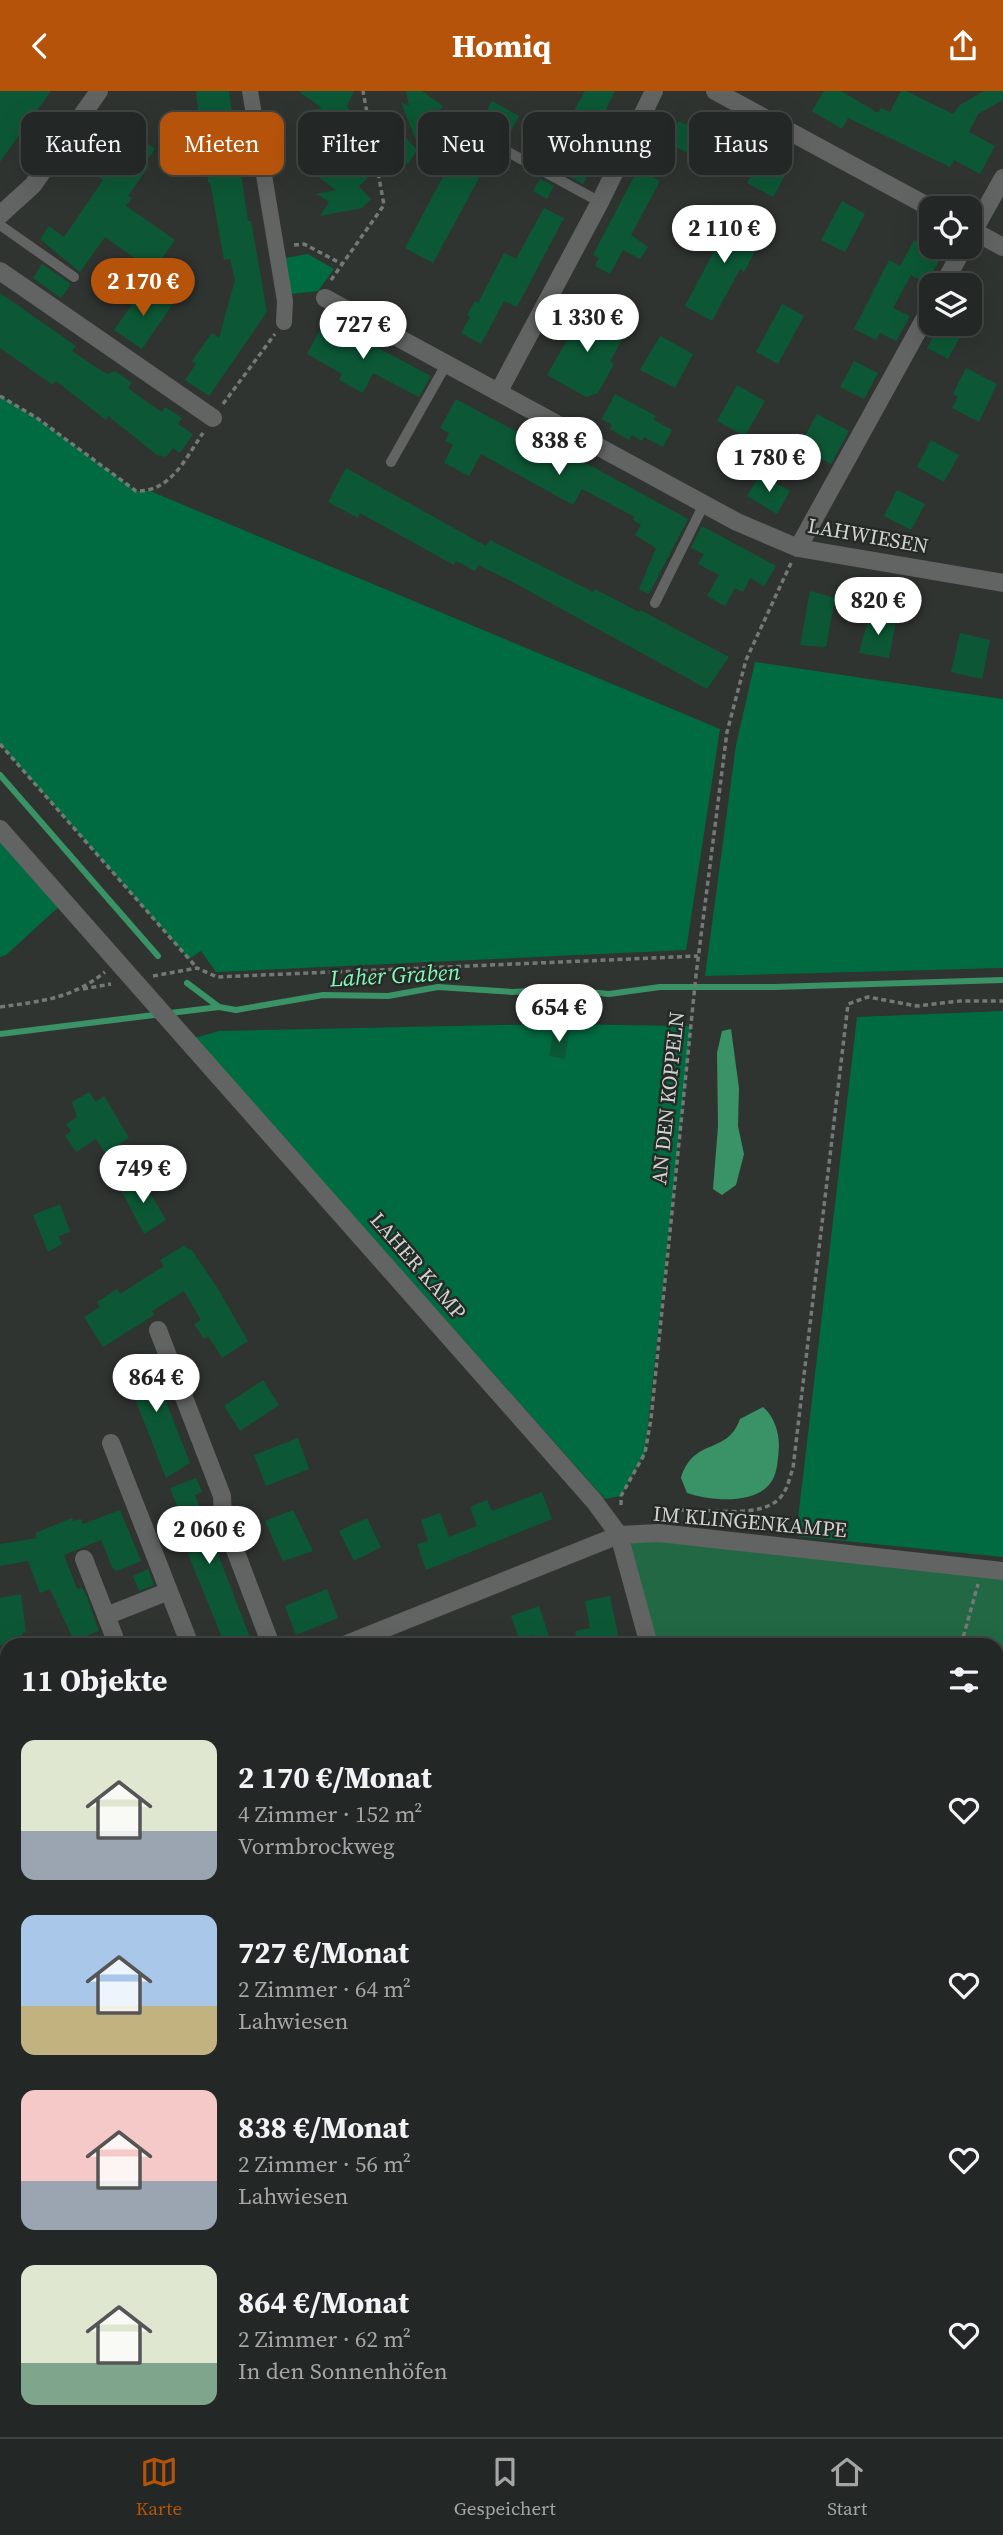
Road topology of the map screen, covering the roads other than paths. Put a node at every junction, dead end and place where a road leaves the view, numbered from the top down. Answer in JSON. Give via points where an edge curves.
{"nodes":[{"id":1,"x":99,"y":91,"type":"edge"},
{"id":2,"x":250,"y":91,"type":"edge"},
{"id":3,"x":654,"y":91,"type":"edge"},
{"id":4,"x":715,"y":91,"type":"edge"},
{"id":5,"x":509,"y":153,"type":"edge"},
{"id":6,"x":1003,"y":178,"type":"edge"},
{"id":7,"x":600,"y":202,"type":"junction"},
{"id":8,"x":919,"y":202,"type":"edge"},
{"id":9,"x":982,"y":214,"type":"edge"},
{"id":10,"x":0,"y":215,"type":"edge"},
{"id":11,"x":0,"y":225,"type":"edge"},
{"id":12,"x":982,"y":240,"type":"edge"},
{"id":13,"x":1003,"y":247,"type":"edge"},
{"id":14,"x":0,"y":271,"type":"edge"},
{"id":15,"x":74,"y":277,"type":"dead end"},
{"id":16,"x":326,"y":291,"type":"road end"},
{"id":17,"x":284,"y":322,"type":"road end"},
{"id":18,"x":919,"y":329,"type":"edge"},
{"id":19,"x":447,"y":363,"type":"junction"},
{"id":20,"x":499,"y":391,"type":"junction"},
{"id":21,"x":213,"y":418,"type":"road end"},
{"id":22,"x":391,"y":462,"type":"dead end"},
{"id":23,"x":704,"y":504,"type":"junction"},
{"id":24,"x":798,"y":548,"type":"junction"},
{"id":25,"x":1003,"y":583,"type":"edge"},
{"id":26,"x":655,"y":603,"type":"dead end"},
{"id":27,"x":0,"y":829,"type":"edge"},
{"id":28,"x":158,"y":1330,"type":"dead end"},
{"id":29,"x":111,"y":1443,"type":"dead end"},
{"id":30,"x":619,"y":1535,"type":"junction"},
{"id":31,"x":84,"y":1559,"type":"dead end"},
{"id":32,"x":1003,"y":1571,"type":"edge"},
{"id":33,"x":169,"y":1591,"type":"junction"},
{"id":34,"x":106,"y":1616,"type":"junction"},
{"id":35,"x":114,"y":1638,"type":"edge"},
{"id":36,"x":187,"y":1638,"type":"edge"},
{"id":37,"x":268,"y":1638,"type":"edge"},
{"id":38,"x":362,"y":1638,"type":"edge"},
{"id":39,"x":647,"y":1638,"type":"edge"}],
"edges":[{"from":1,"to":10,"type":"street","via":[[33,185]]},
{"from":2,"to":17,"type":"street","via":[[285,301]]},
{"from":3,"to":7,"type":"street"},
{"from":4,"to":8,"type":"street"},
{"from":5,"to":7,"type":"lane"},
{"from":6,"to":9,"type":"street"},
{"from":7,"to":20,"type":"street"},
{"from":11,"to":15,"type":"lane"},
{"from":12,"to":13,"type":"street"},
{"from":14,"to":21,"type":"street"},
{"from":16,"to":19,"type":"street","name":"LAHWIESEN"},
{"from":18,"to":24,"type":"street"},
{"from":19,"to":20,"type":"street","name":"LAHWIESEN"},
{"from":19,"to":22,"type":"lane"},
{"from":20,"to":23,"type":"street","name":"LAHWIESEN"},
{"from":23,"to":24,"type":"street","name":"LAHWIESEN"},
{"from":23,"to":26,"type":"lane"},
{"from":24,"to":25,"type":"street","name":"LAHWIESEN"},
{"from":27,"to":30,"type":"street","name":"LAHER KAMP","via":[[594,1501]]},
{"from":28,"to":37,"type":"street","via":[[222,1496],[223,1518]]},
{"from":29,"to":33,"type":"street"},
{"from":30,"to":32,"type":"street","name":"IM KLINGENKAMPE","via":[[659,1533]]},
{"from":30,"to":38,"type":"street","name":"IM KLINGENKAMPE"},
{"from":30,"to":39,"type":"street"},
{"from":31,"to":34,"type":"street"},
{"from":33,"to":34,"type":"street"},
{"from":33,"to":36,"type":"street"},
{"from":34,"to":35,"type":"street"}]}
